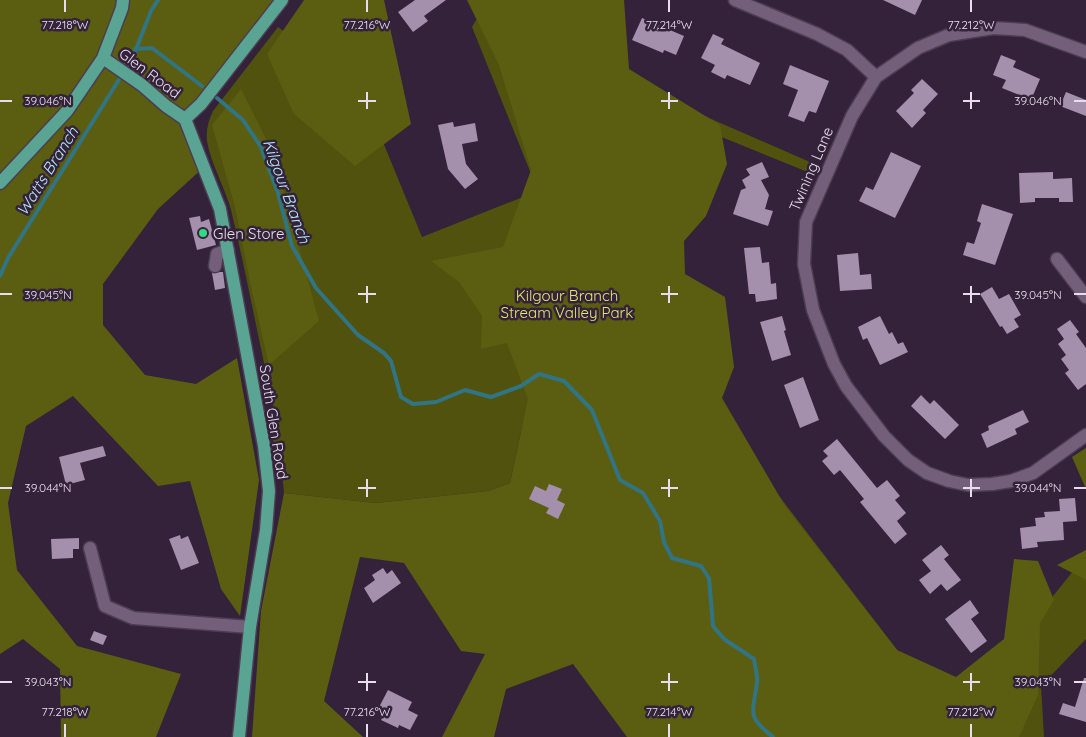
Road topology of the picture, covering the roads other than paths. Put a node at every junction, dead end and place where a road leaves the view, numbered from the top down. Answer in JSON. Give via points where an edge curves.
{"nodes":[{"id":1,"x":123,"y":0,"type":"edge"},
{"id":2,"x":282,"y":0,"type":"edge"},
{"id":3,"x":734,"y":0,"type":"edge"},
{"id":4,"x":1086,"y":52,"type":"edge"},
{"id":5,"x":103,"y":58,"type":"junction"},
{"id":6,"x":876,"y":77,"type":"junction"},
{"id":7,"x":185,"y":119,"type":"junction"},
{"id":8,"x":0,"y":183,"type":"edge"},
{"id":9,"x":228,"y":250,"type":"junction"},
{"id":10,"x":1057,"y":258,"type":"dead end"},
{"id":11,"x":215,"y":266,"type":"dead end"},
{"id":12,"x":1086,"y":297,"type":"edge"},
{"id":13,"x":1086,"y":435,"type":"edge"},
{"id":14,"x":90,"y":548,"type":"dead end"},
{"id":15,"x":250,"y":627,"type":"junction"},
{"id":16,"x":239,"y":737,"type":"edge"}],
"edges":[{"from":1,"to":5,"type":"main road"},
{"from":2,"to":7,"type":"main road","name":"Glen Road","via":[[201,104]]},
{"from":3,"to":6,"type":"street","via":[[848,50]]},
{"from":4,"to":6,"type":"street","name":"Twining Lane","via":[[1025,30],[993,28],[941,38],[918,48]]},
{"from":5,"to":7,"type":"main road","name":"Glen Road"},
{"from":5,"to":8,"type":"main road","name":"Glen Road","via":[[67,112]]},
{"from":6,"to":13,"type":"street","name":"Twining Lane","via":[[852,116],[806,222],[804,264],[813,310],[846,386],[884,436],[908,460],[927,473],[968,485],[1011,481],[1033,473]]},
{"from":7,"to":9,"type":"main road","name":"South Glen Road","via":[[220,209]]},
{"from":9,"to":11,"type":"street","via":[[217,254]]},
{"from":9,"to":15,"type":"main road","name":"South Glen Road","via":[[264,446],[269,491]]},
{"from":10,"to":12,"type":"street"},
{"from":14,"to":15,"type":"street","via":[[104,606],[133,618]]},
{"from":15,"to":16,"type":"main road","name":"South Glen Road"}]}
